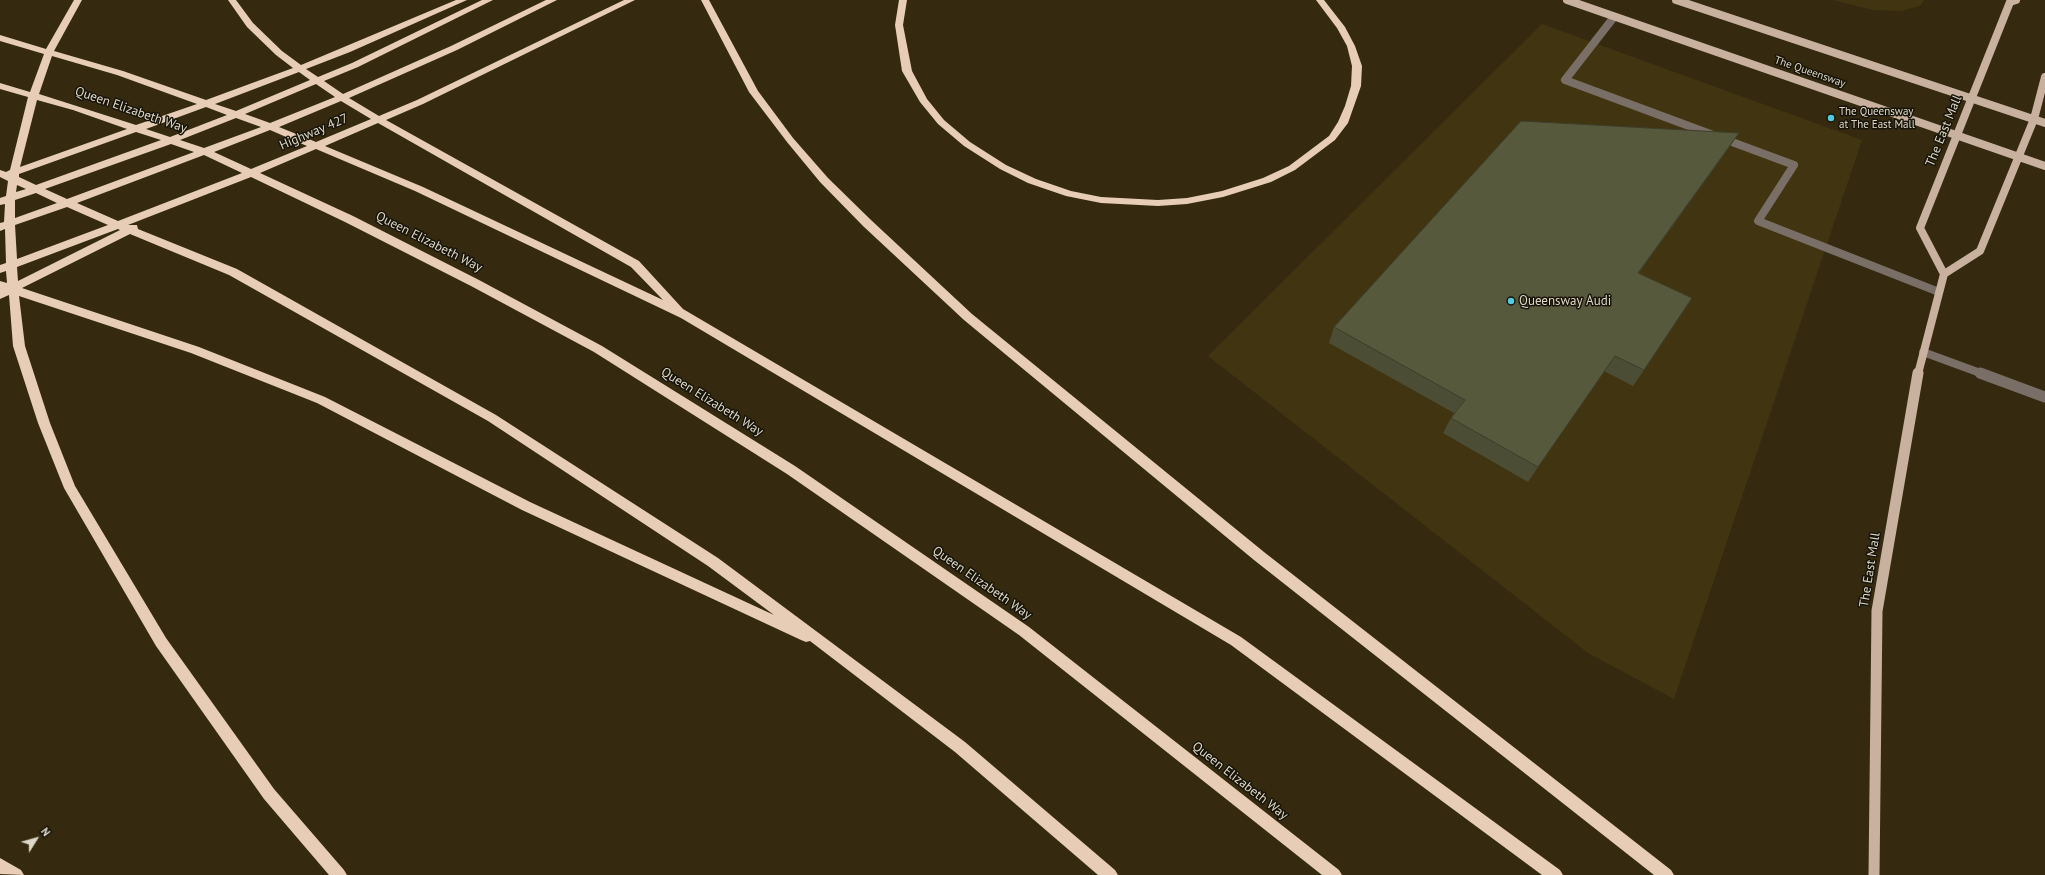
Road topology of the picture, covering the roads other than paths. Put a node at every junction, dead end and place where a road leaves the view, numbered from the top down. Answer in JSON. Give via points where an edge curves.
{"nodes":[{"id":1,"x":78,"y":0,"type":"edge"},
{"id":2,"x":232,"y":0,"type":"edge"},
{"id":3,"x":463,"y":0,"type":"edge"},
{"id":4,"x":489,"y":0,"type":"edge"},
{"id":5,"x":553,"y":0,"type":"edge"},
{"id":6,"x":631,"y":0,"type":"edge"},
{"id":7,"x":705,"y":0,"type":"edge"},
{"id":8,"x":903,"y":0,"type":"edge"},
{"id":9,"x":1320,"y":0,"type":"edge"},
{"id":10,"x":1567,"y":0,"type":"edge"},
{"id":11,"x":1676,"y":0,"type":"edge"},
{"id":12,"x":2016,"y":0,"type":"edge"},
{"id":13,"x":1614,"y":16,"type":"junction"},
{"id":14,"x":0,"y":38,"type":"edge"},
{"id":15,"x":2045,"y":77,"type":"edge"},
{"id":16,"x":0,"y":86,"type":"edge"},
{"id":17,"x":1972,"y":98,"type":"junction"},
{"id":18,"x":2034,"y":119,"type":"junction"},
{"id":19,"x":2045,"y":123,"type":"edge"},
{"id":20,"x":1957,"y":136,"type":"junction"},
{"id":21,"x":2019,"y":158,"type":"junction"},
{"id":22,"x":2045,"y":166,"type":"edge"},
{"id":23,"x":0,"y":173,"type":"edge"},
{"id":24,"x":0,"y":178,"type":"edge"},
{"id":25,"x":194,"y":197,"type":"junction"},
{"id":26,"x":0,"y":202,"type":"edge"},
{"id":27,"x":0,"y":227,"type":"edge"},
{"id":28,"x":0,"y":269,"type":"edge"},
{"id":29,"x":1944,"y":274,"type":"junction"},
{"id":30,"x":0,"y":285,"type":"edge"},
{"id":31,"x":1939,"y":292,"type":"junction"},
{"id":32,"x":0,"y":295,"type":"edge"},
{"id":33,"x":685,"y":315,"type":"junction"},
{"id":34,"x":1923,"y":352,"type":"junction"},
{"id":35,"x":2045,"y":397,"type":"edge"},
{"id":36,"x":830,"y":648,"type":"junction"},
{"id":37,"x":0,"y":866,"type":"edge"},
{"id":38,"x":16,"y":875,"type":"edge"},
{"id":39,"x":339,"y":875,"type":"edge"},
{"id":40,"x":1110,"y":875,"type":"edge"},
{"id":41,"x":1334,"y":875,"type":"edge"},
{"id":42,"x":1555,"y":875,"type":"edge"},
{"id":43,"x":1666,"y":875,"type":"edge"},
{"id":44,"x":1874,"y":875,"type":"edge"}],
"edges":[{"from":1,"to":39,"type":"highway","via":[[48,54],[28,112],[16,160],[9,209],[19,346],[44,423],[70,488],[161,642],[269,794]]},
{"from":2,"to":33,"type":"highway","via":[[250,25],[280,53],[344,99],[635,264]]},
{"from":3,"to":24,"type":"highway","via":[[347,50],[241,91]]},
{"from":4,"to":26,"type":"highway","via":[[355,65],[191,133]]},
{"from":5,"to":27,"type":"highway","via":[[454,48],[314,110]]},
{"from":6,"to":25,"type":"highway","name":"Highway 427","via":[[420,102]]},
{"from":7,"to":43,"type":"highway","via":[[754,92],[790,140],[824,180],[968,318],[1259,556]]},
{"from":8,"to":9,"type":"highway","via":[[900,25],[907,71],[923,100],[941,122],[967,144],[1009,170],[1070,194],[1101,200],[1158,204],[1223,194],[1267,180],[1292,168],[1332,138],[1343,123],[1350,106],[1356,86],[1357,66],[1351,46],[1341,27]]},
{"from":10,"to":13,"type":"main road","name":"The Queensway"},
{"from":11,"to":17,"type":"main road","name":"The Queensway"},
{"from":12,"to":17,"type":"main road","name":"The East Mall","via":[[2010,2]]},
{"from":13,"to":20,"type":"main road","name":"The Queensway"},
{"from":13,"to":31,"type":"lane","via":[[1565,80],[1794,165],[1758,221]]},
{"from":14,"to":33,"type":"highway","via":[[120,73],[274,128],[419,189]]},
{"from":15,"to":18,"type":"main road"},
{"from":16,"to":41,"type":"highway","name":"Queen Elizabeth Way","via":[[76,108],[210,154],[349,219],[598,349],[791,470],[1024,631]]},
{"from":17,"to":18,"type":"main road","name":"The Queensway"},
{"from":17,"to":20,"type":"main road","name":"The East Mall"},
{"from":18,"to":19,"type":"main road","name":"The Queensway"},
{"from":18,"to":21,"type":"main road"},
{"from":20,"to":21,"type":"main road","name":"The Queensway"},
{"from":20,"to":29,"type":"main road","name":"The East Mall","via":[[1920,228]]},
{"from":21,"to":22,"type":"main road","name":"The Queensway"},
{"from":21,"to":29,"type":"main road","via":[[1980,251]]},
{"from":23,"to":36,"type":"highway","via":[[103,219],[233,272],[492,418],[713,562]]},
{"from":25,"to":28,"type":"highway","name":"Highway 427"},
{"from":25,"to":32,"type":"highway"},
{"from":29,"to":31,"type":"main road","name":"The East Mall"},
{"from":30,"to":36,"type":"highway","via":[[195,350],[321,400],[526,506]]},
{"from":31,"to":34,"type":"main road","name":"The East Mall"},
{"from":33,"to":42,"type":"highway","via":[[1236,641]]},
{"from":34,"to":35,"type":"lane"},
{"from":34,"to":44,"type":"main road","name":"The East Mall","via":[[1877,611]]},
{"from":36,"to":40,"type":"highway","via":[[960,746]]},
{"from":37,"to":38,"type":"highway"}]}
